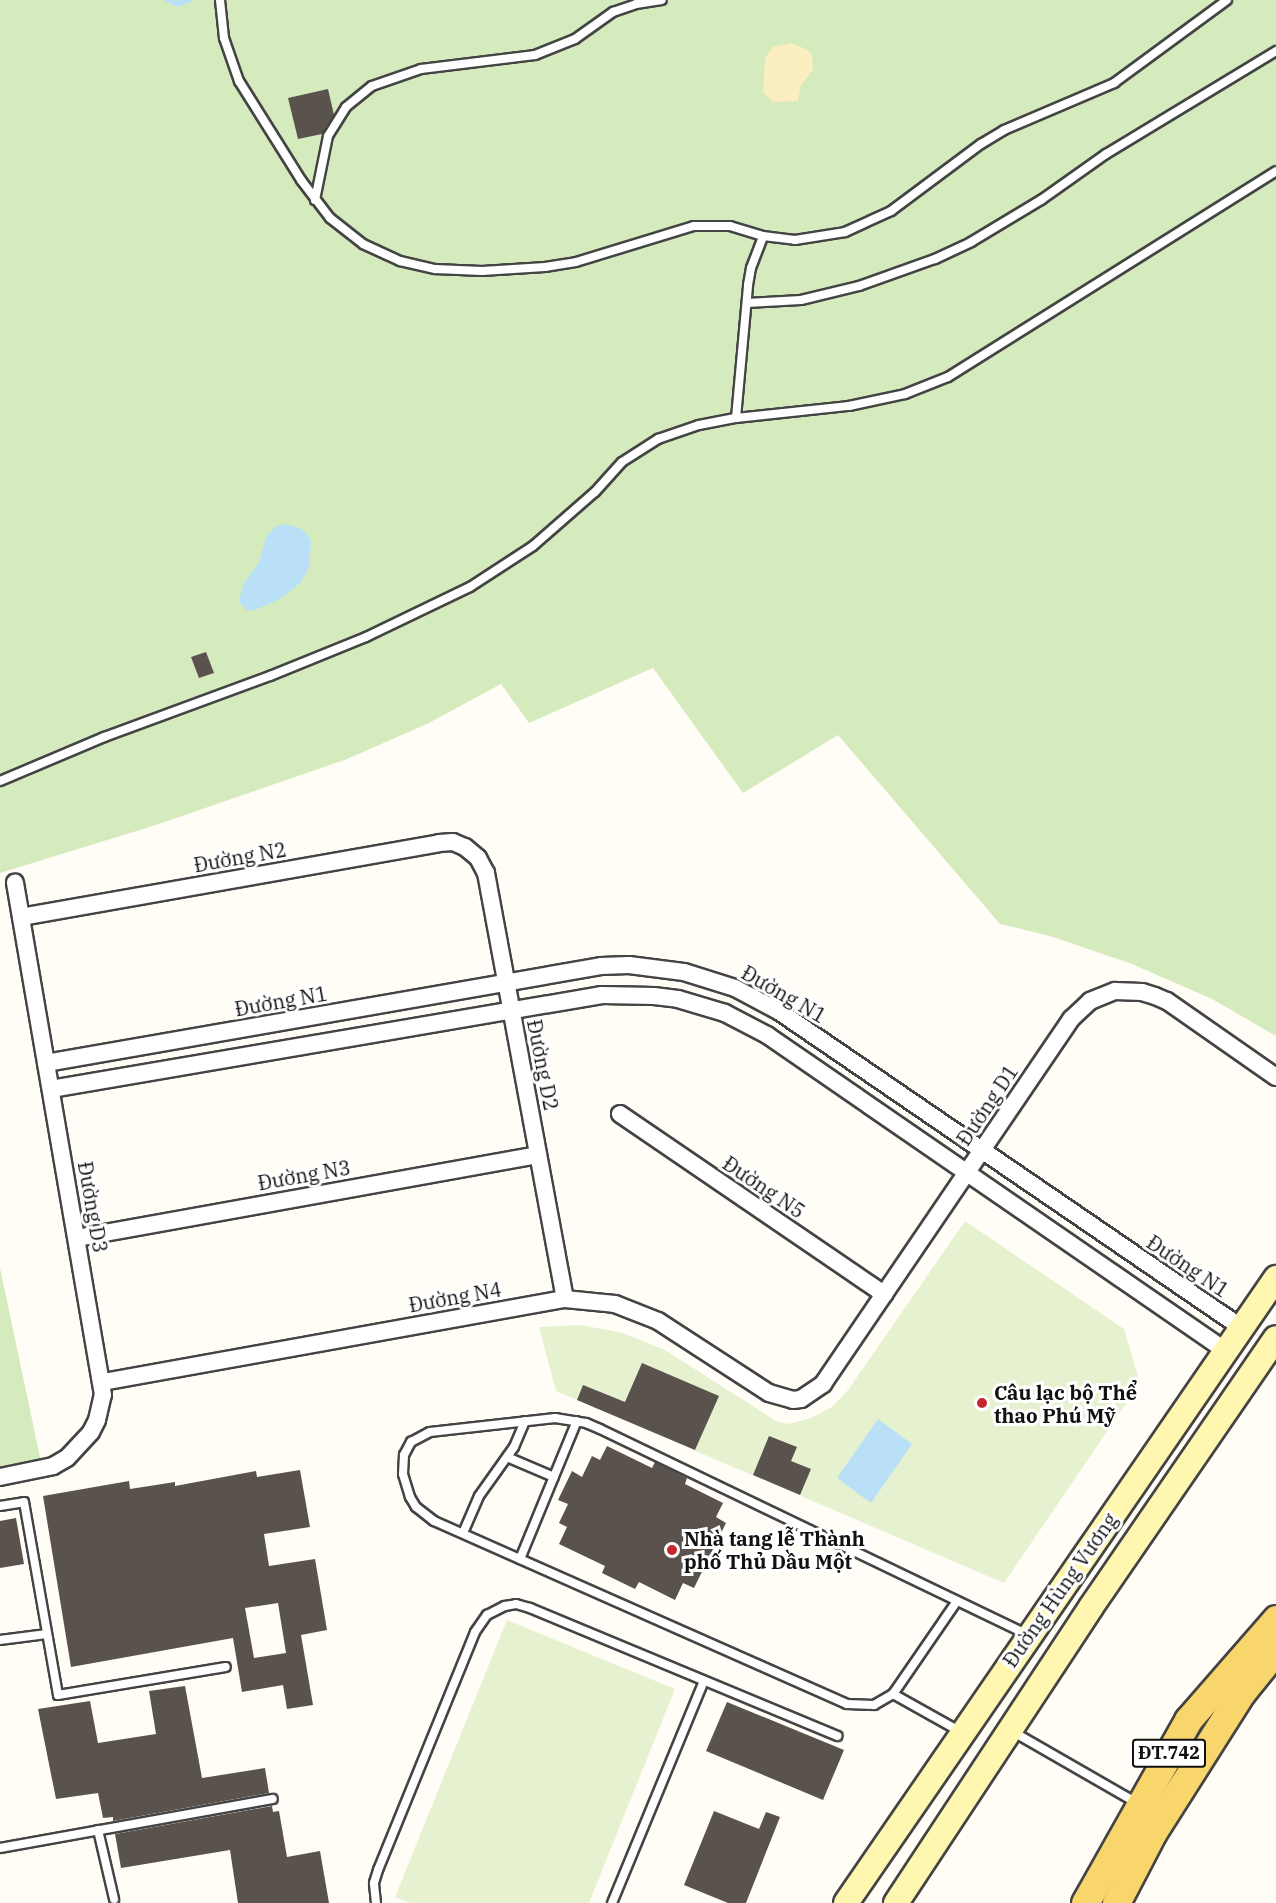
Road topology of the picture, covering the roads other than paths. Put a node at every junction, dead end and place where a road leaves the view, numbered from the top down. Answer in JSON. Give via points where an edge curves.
{"nodes":[{"id":1,"x":220,"y":0,"type":"edge"},
{"id":2,"x":662,"y":0,"type":"edge"},
{"id":3,"x":1227,"y":0,"type":"edge"},
{"id":4,"x":1276,"y":51,"type":"edge"},
{"id":5,"x":1276,"y":171,"type":"edge"},
{"id":6,"x":315,"y":200,"type":"junction"},
{"id":7,"x":763,"y":236,"type":"junction"},
{"id":8,"x":747,"y":303,"type":"junction"},
{"id":9,"x":736,"y":418,"type":"junction"},
{"id":10,"x":0,"y":781,"type":"edge"},
{"id":11,"x":465,"y":847,"type":"joint"},
{"id":12,"x":15,"y":883,"type":"dead end"},
{"id":13,"x":21,"y":917,"type":"junction"},
{"id":14,"x":506,"y":983,"type":"junction"},
{"id":15,"x":511,"y":1011,"type":"junction"},
{"id":16,"x":46,"y":1063,"type":"junction"},
{"id":17,"x":1276,"y":1077,"type":"edge"},
{"id":18,"x":51,"y":1089,"type":"junction"},
{"id":19,"x":620,"y":1114,"type":"dead end"},
{"id":20,"x":982,"y":1150,"type":"junction"},
{"id":21,"x":538,"y":1155,"type":"junction"},
{"id":22,"x":967,"y":1173,"type":"junction"},
{"id":23,"x":78,"y":1238,"type":"junction"},
{"id":24,"x":1276,"y":1278,"type":"edge"},
{"id":25,"x":884,"y":1294,"type":"junction"},
{"id":26,"x":565,"y":1299,"type":"junction"},
{"id":27,"x":1242,"y":1328,"type":"junction"},
{"id":28,"x":1276,"y":1338,"type":"edge"},
{"id":29,"x":1226,"y":1351,"type":"junction"},
{"id":30,"x":103,"y":1382,"type":"junction"},
{"id":31,"x":793,"y":1400,"type":"joint"},
{"id":32,"x":525,"y":1421,"type":"junction"},
{"id":33,"x":578,"y":1421,"type":"junction"},
{"id":34,"x":507,"y":1457,"type":"junction"},
{"id":35,"x":0,"y":1477,"type":"edge"},
{"id":36,"x":554,"y":1477,"type":"junction"},
{"id":37,"x":0,"y":1506,"type":"edge"},
{"id":38,"x":463,"y":1533,"type":"junction"},
{"id":39,"x":520,"y":1559,"type":"junction"},
{"id":40,"x":957,"y":1601,"type":"junction"},
{"id":41,"x":1276,"y":1619,"type":"edge"},
{"id":42,"x":48,"y":1634,"type":"junction"},
{"id":43,"x":1028,"y":1635,"type":"junction"},
{"id":44,"x":0,"y":1640,"type":"edge"},
{"id":45,"x":1276,"y":1650,"type":"edge"},
{"id":46,"x":226,"y":1667,"type":"dead end"},
{"id":47,"x":704,"y":1681,"type":"junction"},
{"id":48,"x":893,"y":1694,"type":"junction"},
{"id":49,"x":1010,"y":1730,"type":"junction"},
{"id":50,"x":962,"y":1732,"type":"junction"},
{"id":51,"x":837,"y":1737,"type":"dead end"},
{"id":52,"x":996,"y":1752,"type":"junction"},
{"id":53,"x":273,"y":1799,"type":"dead end"},
{"id":54,"x":1140,"y":1805,"type":"junction"},
{"id":55,"x":98,"y":1830,"type":"junction"},
{"id":56,"x":0,"y":1848,"type":"edge"},
{"id":57,"x":114,"y":1899,"type":"dead end"},
{"id":58,"x":376,"y":1903,"type":"edge"},
{"id":59,"x":612,"y":1903,"type":"edge"},
{"id":60,"x":846,"y":1903,"type":"edge"},
{"id":61,"x":896,"y":1903,"type":"edge"},
{"id":62,"x":1085,"y":1903,"type":"edge"},
{"id":63,"x":1116,"y":1903,"type":"edge"}],
"edges":[{"from":1,"to":6,"type":"lane","via":[[224,38],[239,81]]},
{"from":2,"to":6,"type":"lane","via":[[613,12],[575,39],[535,55],[422,69],[372,86],[346,107],[328,136]]},
{"from":3,"to":7,"type":"lane","via":[[1113,83],[1004,130],[912,198],[869,223],[808,240]]},
{"from":4,"to":8,"type":"lane","via":[[971,242],[859,286],[801,300]]},
{"from":5,"to":9,"type":"lane","via":[[948,377],[905,394],[849,406]]},
{"from":6,"to":7,"type":"lane","via":[[363,244],[400,261],[435,269],[545,267],[606,254],[694,226],[730,226]]},
{"from":7,"to":8,"type":"lane","via":[[751,268]]},
{"from":8,"to":9,"type":"lane"},
{"from":9,"to":10,"type":"lane","via":[[678,431],[639,449],[533,546],[500,570],[439,603],[270,676],[134,725]]},
{"from":11,"to":13,"type":"street","name":"Đường N2","via":[[453,842],[439,843]]},
{"from":11,"to":14,"type":"street","name":"Đường D2","via":[[478,858],[486,873]]},
{"from":12,"to":13,"type":"street","name":"Đường D3"},
{"from":13,"to":16,"type":"street","name":"Đường D3"},
{"from":14,"to":15,"type":"street","name":"Đường D2"},
{"from":14,"to":16,"type":"street","name":"Đường N1"},
{"from":14,"to":20,"type":"street","name":"Đường N1","via":[[620,965],[657,967],[711,979],[780,1012]]},
{"from":15,"to":18,"type":"street"},
{"from":15,"to":21,"type":"street","name":"Đường D2"},
{"from":15,"to":22,"type":"street","via":[[602,995],[654,996],[702,1005],[767,1035]]},
{"from":16,"to":18,"type":"street","name":"Đường D3"},
{"from":17,"to":20,"type":"street","name":"Đường D1","via":[[1167,1001],[1142,992],[1115,991],[1090,1001],[1071,1019]]},
{"from":18,"to":23,"type":"street","name":"Đường D3"},
{"from":19,"to":25,"type":"street","name":"Đường N5"},
{"from":20,"to":22,"type":"street","name":"Đường D1"},
{"from":20,"to":27,"type":"street","name":"Đường N1"},
{"from":21,"to":23,"type":"street","name":"Đường N3"},
{"from":21,"to":26,"type":"street","name":"Đường D2"},
{"from":22,"to":25,"type":"street","name":"Đường D1"},
{"from":22,"to":29,"type":"street"},
{"from":23,"to":30,"type":"street","name":"Đường D3"},
{"from":24,"to":27,"type":"main road","name":"Đường Hùng Vương"},
{"from":25,"to":31,"type":"street","name":"Đường D1","via":[[823,1384],[809,1395]]},
{"from":26,"to":30,"type":"street","name":"Đường N4"},
{"from":26,"to":31,"type":"street","name":"Đường N4","via":[[615,1304],[658,1321],[760,1388]]},
{"from":27,"to":29,"type":"main road","name":"Đường Hùng Vương"},
{"from":28,"to":49,"type":"main road","name":"Đường Hùng Vương"},
{"from":29,"to":43,"type":"main road","name":"Đường Hùng Vương"},
{"from":30,"to":35,"type":"street","name":"Đường D3","via":[[97,1420],[75,1451],[53,1466]]},
{"from":32,"to":33,"type":"lane"},
{"from":32,"to":34,"type":"lane"},
{"from":32,"to":38,"type":"lane","via":[[423,1434],[407,1449],[403,1474],[410,1497],[424,1515]]},
{"from":33,"to":36,"type":"lane"},
{"from":33,"to":40,"type":"lane"},
{"from":34,"to":36,"type":"lane"},
{"from":34,"to":38,"type":"lane","via":[[483,1488]]},
{"from":36,"to":39,"type":"lane"},
{"from":37,"to":42,"type":"lane","via":[[24,1502]]},
{"from":38,"to":39,"type":"lane"},
{"from":39,"to":48,"type":"lane","via":[[847,1704],[874,1705]]},
{"from":40,"to":43,"type":"lane"},
{"from":40,"to":48,"type":"lane"},
{"from":41,"to":54,"type":"main road","number":"ĐT.742","via":[[1188,1720]]},
{"from":42,"to":44,"type":"lane"},
{"from":42,"to":46,"type":"lane","via":[[58,1695]]},
{"from":43,"to":50,"type":"main road","name":"Đường Hùng Vương"},
{"from":45,"to":63,"type":"main road","number":"ĐT.742","via":[[1242,1692],[1153,1832]]},
{"from":47,"to":51,"type":"lane"},
{"from":47,"to":58,"type":"lane","via":[[530,1608],[516,1604],[495,1610],[480,1622],[475,1632],[391,1837],[374,1883]]},
{"from":47,"to":59,"type":"lane"},
{"from":48,"to":50,"type":"lane"},
{"from":49,"to":52,"type":"main road","name":"Đường Hùng Vương"},
{"from":49,"to":54,"type":"lane"},
{"from":50,"to":52,"type":"main road"},
{"from":50,"to":60,"type":"main road","name":"Đường Hùng Vương"},
{"from":52,"to":61,"type":"main road","name":"Đường Hùng Vương"},
{"from":53,"to":55,"type":"lane"},
{"from":54,"to":62,"type":"main road","number":"ĐT.742"},
{"from":55,"to":56,"type":"lane"},
{"from":55,"to":57,"type":"lane"}]}
